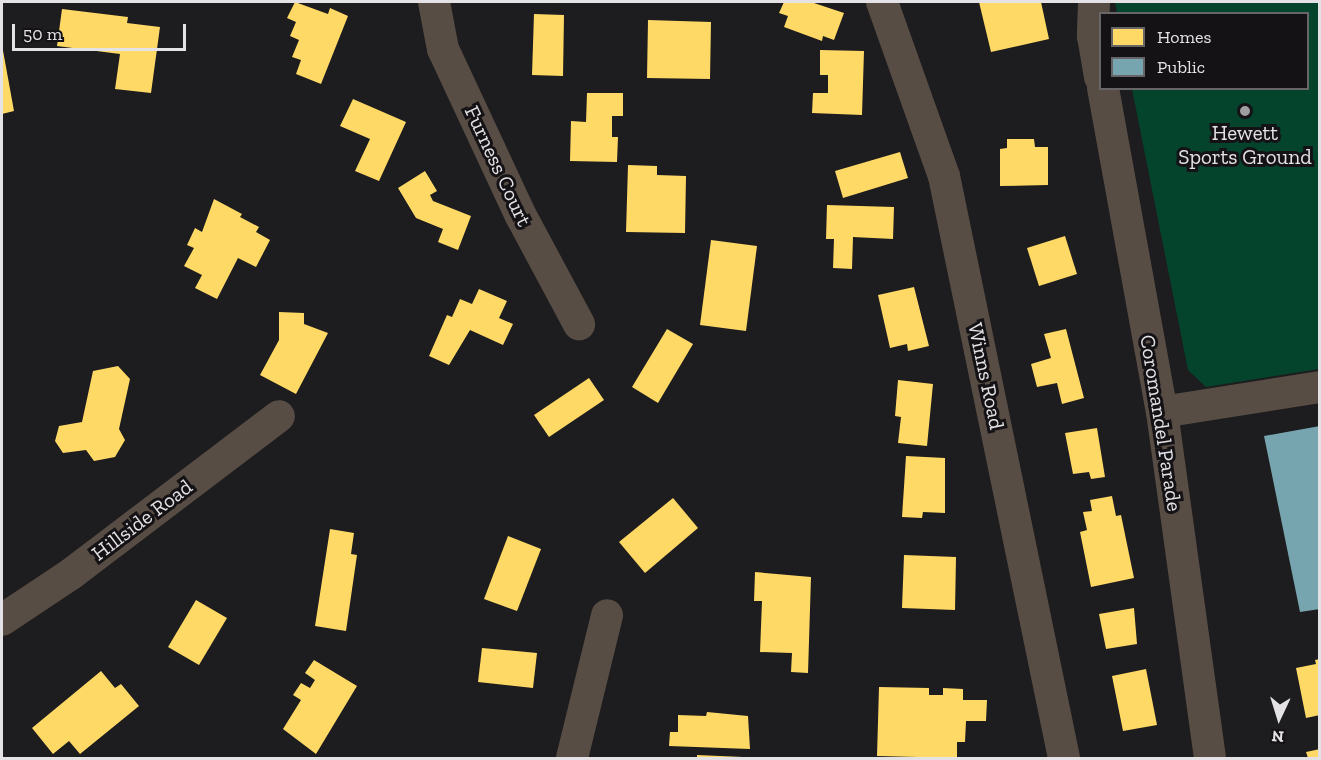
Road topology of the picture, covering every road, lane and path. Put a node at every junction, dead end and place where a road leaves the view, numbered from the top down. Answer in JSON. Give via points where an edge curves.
{"nodes":[{"id":1,"x":434,"y":2,"type":"edge"},
{"id":2,"x":882,"y":2,"type":"edge"},
{"id":3,"x":1094,"y":2,"type":"edge"},
{"id":4,"x":1099,"y":67,"type":"edge"},
{"id":5,"x":1102,"y":90,"type":"edge"},
{"id":6,"x":579,"y":324,"type":"dead end"},
{"id":7,"x":1320,"y":387,"type":"edge"},
{"id":8,"x":1162,"y":412,"type":"junction"},
{"id":9,"x":279,"y":416,"type":"dead end"},
{"id":10,"x":607,"y":615,"type":"dead end"},
{"id":11,"x":2,"y":620,"type":"edge"},
{"id":12,"x":572,"y":759,"type":"edge"},
{"id":13,"x":1064,"y":759,"type":"edge"},
{"id":14,"x":1210,"y":759,"type":"edge"}],
"edges":[{"from":1,"to":6,"type":"street","name":"Furness Court","via":[[443,49],[521,216]]},
{"from":2,"to":13,"type":"street","name":"Winns Road","via":[[944,176]]},
{"from":3,"to":4,"type":"street","via":[[1093,36]]},
{"from":5,"to":8,"type":"street","name":"Coromandel Parade"},
{"from":7,"to":8,"type":"street"},
{"from":8,"to":14,"type":"street","name":"Coromandel Parade"},
{"from":9,"to":11,"type":"street","name":"Hillside Road","via":[[71,573]]},
{"from":10,"to":12,"type":"street"}]}
